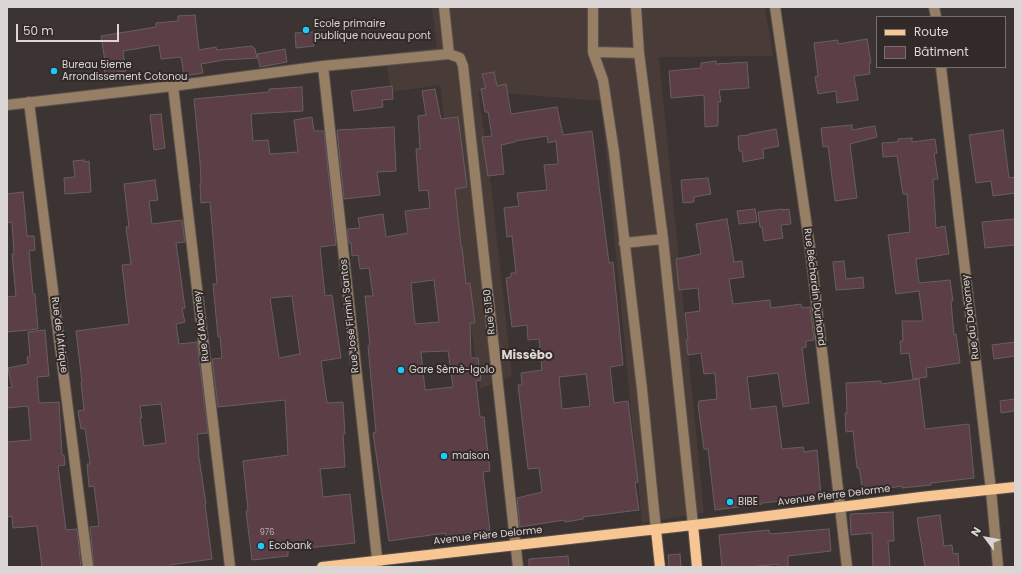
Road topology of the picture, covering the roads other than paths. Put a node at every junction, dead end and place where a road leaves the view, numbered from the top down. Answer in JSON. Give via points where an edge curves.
{"nodes":[{"id":1,"x":444,"y":7,"type":"edge"},
{"id":2,"x":593,"y":7,"type":"edge"},
{"id":3,"x":636,"y":7,"type":"edge"},
{"id":4,"x":775,"y":7,"type":"edge"},
{"id":5,"x":593,"y":52,"type":"junction"},
{"id":6,"x":449,"y":54,"type":"junction"},
{"id":7,"x":639,"y":54,"type":"junction"},
{"id":8,"x":323,"y":66,"type":"junction"},
{"id":9,"x":942,"y":68,"type":"edge"},
{"id":10,"x":173,"y":86,"type":"junction"},
{"id":11,"x":29,"y":102,"type":"junction"},
{"id":12,"x":7,"y":105,"type":"edge"},
{"id":13,"x":663,"y":239,"type":"junction"},
{"id":14,"x":624,"y":243,"type":"junction"},
{"id":15,"x":1015,"y":487,"type":"edge"},
{"id":16,"x":991,"y":490,"type":"junction"},
{"id":17,"x":841,"y":507,"type":"junction"},
{"id":18,"x":693,"y":525,"type":"junction"},
{"id":19,"x":656,"y":530,"type":"junction"},
{"id":20,"x":516,"y":545,"type":"junction"},
{"id":21,"x":378,"y":564,"type":"edge"},
{"id":22,"x":88,"y":567,"type":"edge"},
{"id":23,"x":230,"y":567,"type":"edge"},
{"id":24,"x":322,"y":567,"type":"edge"},
{"id":25,"x":518,"y":567,"type":"edge"},
{"id":26,"x":660,"y":567,"type":"edge"},
{"id":27,"x":698,"y":567,"type":"edge"},
{"id":28,"x":847,"y":567,"type":"edge"},
{"id":29,"x":998,"y":567,"type":"edge"}],
"edges":[{"from":1,"to":6,"type":"street"},
{"from":2,"to":5,"type":"street"},
{"from":3,"to":7,"type":"street"},
{"from":4,"to":17,"type":"street","name":"Rue Béchardin Durhand","via":[[810,248]]},
{"from":5,"to":7,"type":"street"},
{"from":5,"to":14,"type":"street","via":[[603,80],[607,104]]},
{"from":6,"to":8,"type":"street"},
{"from":6,"to":20,"type":"street","name":"Rue 5.150","via":[[460,58],[463,66]]},
{"from":7,"to":13,"type":"street"},
{"from":8,"to":10,"type":"street"},
{"from":8,"to":21,"type":"street","name":"Rue José Firmin Santos"},
{"from":9,"to":16,"type":"street","name":"Rue du Dahomey"},
{"from":10,"to":11,"type":"street"},
{"from":10,"to":23,"type":"street","name":"Rue d'Abomey"},
{"from":11,"to":12,"type":"street"},
{"from":11,"to":22,"type":"street","name":"Rue de l'Afrique"},
{"from":13,"to":14,"type":"street"},
{"from":13,"to":18,"type":"street"},
{"from":14,"to":19,"type":"street"},
{"from":15,"to":16,"type":"main road","name":"Avenue Pierre Delorme"},
{"from":16,"to":17,"type":"main road","name":"Avenue Pierre Delorme"},
{"from":16,"to":29,"type":"street","name":"Rue du Dahomey"},
{"from":17,"to":18,"type":"main road","name":"Avenue Pierre Delorme"},
{"from":17,"to":28,"type":"street","name":"Rue Béchardin Durhand"},
{"from":18,"to":19,"type":"main road","name":"Avenue Pierre Delorme"},
{"from":18,"to":27,"type":"main road"},
{"from":19,"to":20,"type":"main road","name":"Avenue Pière Delorme"},
{"from":19,"to":26,"type":"main road"},
{"from":20,"to":21,"type":"main road","name":"Avenue Pière Delorme"},
{"from":20,"to":25,"type":"street","name":"Rue 5.150"},
{"from":21,"to":24,"type":"main road","name":"Avenue Pière Delorme"}]}
